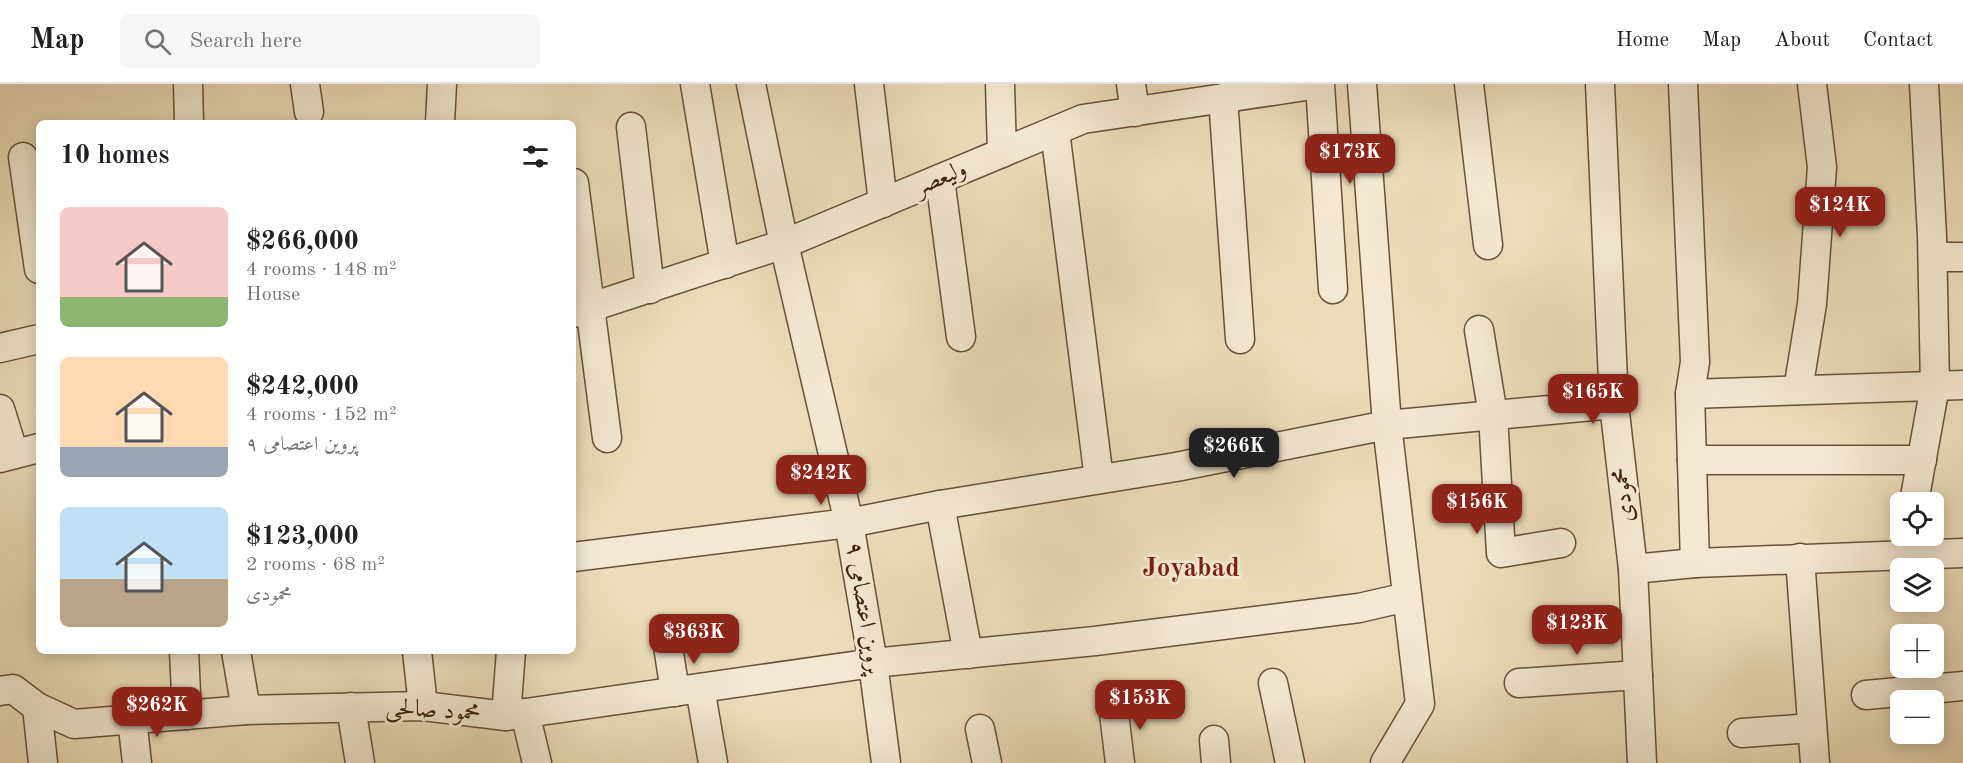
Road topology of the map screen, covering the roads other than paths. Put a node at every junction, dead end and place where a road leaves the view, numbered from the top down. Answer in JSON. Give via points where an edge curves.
{"nodes":[{"id":1,"x":188,"y":84,"type":"edge"},
{"id":2,"x":442,"y":84,"type":"edge"},
{"id":3,"x":695,"y":84,"type":"edge"},
{"id":4,"x":751,"y":84,"type":"edge"},
{"id":5,"x":869,"y":84,"type":"edge"},
{"id":6,"x":1000,"y":84,"type":"edge"},
{"id":7,"x":1320,"y":84,"type":"edge"},
{"id":8,"x":1362,"y":84,"type":"edge"},
{"id":9,"x":1469,"y":84,"type":"edge"},
{"id":10,"x":1600,"y":84,"type":"edge"},
{"id":11,"x":1683,"y":84,"type":"edge"},
{"id":12,"x":1812,"y":84,"type":"edge"},
{"id":13,"x":1924,"y":84,"type":"edge"},
{"id":14,"x":1258,"y":88,"type":"edge"},
{"id":15,"x":1133,"y":98,"type":"edge"},
{"id":16,"x":1223,"y":98,"type":"junction"},
{"id":17,"x":189,"y":120,"type":"edge"},
{"id":18,"x":440,"y":120,"type":"edge"},
{"id":19,"x":631,"y":127,"type":"dead end"},
{"id":20,"x":1055,"y":131,"type":"junction"},
{"id":21,"x":1002,"y":153,"type":"junction"},
{"id":22,"x":23,"y":157,"type":"dead end"},
{"id":23,"x":940,"y":179,"type":"junction"},
{"id":24,"x":883,"y":203,"type":"junction"},
{"id":25,"x":576,"y":211,"type":"edge"},
{"id":26,"x":784,"y":244,"type":"junction"},
{"id":27,"x":1488,"y":245,"type":"dead end"},
{"id":28,"x":36,"y":248,"type":"edge"},
{"id":29,"x":1933,"y":258,"type":"junction"},
{"id":30,"x":1963,"y":258,"type":"edge"},
{"id":31,"x":725,"y":264,"type":"junction"},
{"id":32,"x":651,"y":289,"type":"junction"},
{"id":33,"x":1333,"y":289,"type":"dead end"},
{"id":34,"x":583,"y":311,"type":"edge"},
{"id":35,"x":1479,"y":330,"type":"dead end"},
{"id":36,"x":961,"y":337,"type":"dead end"},
{"id":37,"x":1240,"y":339,"type":"dead end"},
{"id":38,"x":36,"y":340,"type":"edge"},
{"id":39,"x":0,"y":348,"type":"edge"},
{"id":40,"x":1949,"y":385,"type":"edge"},
{"id":41,"x":1797,"y":390,"type":"junction"},
{"id":42,"x":1690,"y":394,"type":"junction"},
{"id":43,"x":1614,"y":404,"type":"junction"},
{"id":44,"x":0,"y":409,"type":"edge"},
{"id":45,"x":1493,"y":415,"type":"junction"},
{"id":46,"x":1387,"y":425,"type":"junction"},
{"id":47,"x":607,"y":438,"type":"dead end"},
{"id":48,"x":18,"y":453,"type":"edge"},
{"id":49,"x":1692,"y":460,"type":"junction"},
{"id":50,"x":1922,"y":460,"type":"junction"},
{"id":51,"x":1099,"y":479,"type":"junction"},
{"id":52,"x":1916,"y":492,"type":"edge"},
{"id":53,"x":940,"y":505,"type":"junction"},
{"id":54,"x":849,"y":523,"type":"junction"},
{"id":55,"x":1561,"y":543,"type":"dead end"},
{"id":56,"x":1905,"y":546,"type":"edge"},
{"id":57,"x":1920,"y":546,"type":"edge"},
{"id":58,"x":1963,"y":553,"type":"edge"},
{"id":59,"x":576,"y":556,"type":"edge"},
{"id":60,"x":1800,"y":558,"type":"junction"},
{"id":61,"x":1695,"y":563,"type":"junction"},
{"id":62,"x":1633,"y":569,"type":"junction"},
{"id":63,"x":1407,"y":597,"type":"junction"},
{"id":64,"x":668,"y":646,"type":"dead end"},
{"id":65,"x":184,"y":654,"type":"edge"},
{"id":66,"x":237,"y":654,"type":"edge"},
{"id":67,"x":417,"y":654,"type":"edge"},
{"id":68,"x":511,"y":654,"type":"edge"},
{"id":69,"x":968,"y":654,"type":"junction"},
{"id":70,"x":873,"y":663,"type":"junction"},
{"id":71,"x":1638,"y":675,"type":"junction"},
{"id":72,"x":1273,"y":682,"type":"dead end"},
{"id":73,"x":1519,"y":682,"type":"dead end"},
{"id":74,"x":1963,"y":686,"type":"edge"},
{"id":75,"x":687,"y":690,"type":"junction"},
{"id":76,"x":0,"y":691,"type":"edge"},
{"id":77,"x":1866,"y":694,"type":"dead end"},
{"id":78,"x":1113,"y":705,"type":"dead end"},
{"id":79,"x":423,"y":706,"type":"junction"},
{"id":80,"x":37,"y":707,"type":"junction"},
{"id":81,"x":351,"y":707,"type":"junction"},
{"id":82,"x":246,"y":710,"type":"junction"},
{"id":83,"x":187,"y":715,"type":"junction"},
{"id":84,"x":516,"y":715,"type":"junction"},
{"id":85,"x":132,"y":719,"type":"junction"},
{"id":86,"x":1812,"y":728,"type":"junction"},
{"id":87,"x":980,"y":729,"type":"dead end"},
{"id":88,"x":1742,"y":733,"type":"dead end"},
{"id":89,"x":43,"y":763,"type":"edge"},
{"id":90,"x":137,"y":763,"type":"edge"},
{"id":91,"x":360,"y":763,"type":"edge"},
{"id":92,"x":537,"y":763,"type":"edge"},
{"id":93,"x":712,"y":763,"type":"edge"},
{"id":94,"x":886,"y":763,"type":"edge"},
{"id":95,"x":987,"y":763,"type":"edge"},
{"id":96,"x":1120,"y":763,"type":"edge"},
{"id":97,"x":1290,"y":763,"type":"edge"},
{"id":98,"x":1385,"y":763,"type":"edge"},
{"id":99,"x":1642,"y":763,"type":"edge"},
{"id":100,"x":1815,"y":763,"type":"edge"}],
"edges":[{"from":1,"to":17,"type":"street"},
{"from":2,"to":18,"type":"street"},
{"from":3,"to":31,"type":"street"},
{"from":4,"to":26,"type":"street","name":"پروین اعتصامی ۹"},
{"from":5,"to":24,"type":"street"},
{"from":6,"to":21,"type":"street"},
{"from":7,"to":14,"type":"street","name":"ولیعصر"},
{"from":7,"to":33,"type":"street"},
{"from":8,"to":46,"type":"street"},
{"from":9,"to":27,"type":"street"},
{"from":10,"to":43,"type":"street","name":"محمودی"},
{"from":11,"to":42,"type":"street","via":[[1695,362]]},
{"from":12,"to":41,"type":"street","via":[[1822,167],[1812,304]]},
{"from":13,"to":29,"type":"street"},
{"from":14,"to":16,"type":"street","name":"ولیعصر"},
{"from":15,"to":16,"type":"street","name":"ولیعصر"},
{"from":15,"to":20,"type":"street","name":"ولیعصر"},
{"from":16,"to":37,"type":"street"},
{"from":19,"to":32,"type":"street"},
{"from":20,"to":21,"type":"street","name":"ولیعصر"},
{"from":20,"to":51,"type":"street"},
{"from":21,"to":23,"type":"street","name":"ولیعصر"},
{"from":22,"to":28,"type":"street"},
{"from":23,"to":24,"type":"street","name":"ولیعصر"},
{"from":23,"to":36,"type":"street"},
{"from":24,"to":26,"type":"street","name":"ولیعصر"},
{"from":25,"to":34,"type":"street"},
{"from":26,"to":31,"type":"street","name":"ولیعصر"},
{"from":26,"to":54,"type":"street","name":"پروین اعتصامی ۹"},
{"from":29,"to":30,"type":"street"},
{"from":29,"to":40,"type":"street"},
{"from":31,"to":32,"type":"street","name":"ولیعصر"},
{"from":32,"to":34,"type":"street","name":"ولیعصر"},
{"from":34,"to":47,"type":"street"},
{"from":35,"to":45,"type":"street"},
{"from":38,"to":39,"type":"street"},
{"from":40,"to":41,"type":"street"},
{"from":40,"to":50,"type":"street"},
{"from":41,"to":42,"type":"street"},
{"from":42,"to":49,"type":"street"},
{"from":43,"to":45,"type":"street"},
{"from":43,"to":62,"type":"street","name":"محمودی"},
{"from":44,"to":48,"type":"street"},
{"from":45,"to":46,"type":"street"},
{"from":45,"to":55,"type":"street","via":[[1501,553]]},
{"from":46,"to":51,"type":"street"},
{"from":46,"to":63,"type":"street"},
{"from":49,"to":50,"type":"street"},
{"from":49,"to":61,"type":"street"},
{"from":50,"to":52,"type":"street"},
{"from":51,"to":53,"type":"street"},
{"from":53,"to":54,"type":"street"},
{"from":53,"to":69,"type":"street"},
{"from":54,"to":59,"type":"street"},
{"from":54,"to":70,"type":"street","name":"پروین اعتصامی ۹"},
{"from":56,"to":60,"type":"street"},
{"from":57,"to":58,"type":"street"},
{"from":60,"to":61,"type":"street"},
{"from":60,"to":86,"type":"street"},
{"from":61,"to":62,"type":"street"},
{"from":62,"to":71,"type":"street","name":"محمودی"},
{"from":63,"to":69,"type":"street","name":"محمود صالحی","via":[[1359,608]]},
{"from":63,"to":98,"type":"street","via":[[1420,704]]},
{"from":64,"to":75,"type":"street"},
{"from":65,"to":83,"type":"street"},
{"from":66,"to":82,"type":"street"},
{"from":67,"to":79,"type":"street"},
{"from":68,"to":84,"type":"street"},
{"from":69,"to":70,"type":"street","name":"محمود صالحی"},
{"from":70,"to":75,"type":"street","name":"محمود صالحی"},
{"from":70,"to":94,"type":"street","name":"پروین اعتصامی ۹"},
{"from":71,"to":73,"type":"street"},
{"from":71,"to":99,"type":"street","name":"محمودی"},
{"from":72,"to":97,"type":"street"},
{"from":74,"to":77,"type":"street"},
{"from":75,"to":84,"type":"street","name":"محمود صالحی"},
{"from":75,"to":93,"type":"street"},
{"from":76,"to":80,"type":"street","name":"محمود صالحی","via":[[13,689]]},
{"from":78,"to":96,"type":"street"},
{"from":79,"to":81,"type":"street","name":"محمود صالحی"},
{"from":79,"to":84,"type":"street","name":"محمود صالحی"},
{"from":80,"to":85,"type":"street","name":"محمود صالحی","via":[[74,724]]},
{"from":80,"to":89,"type":"street"},
{"from":81,"to":82,"type":"street","name":"محمود صالحی"},
{"from":81,"to":91,"type":"street"},
{"from":82,"to":83,"type":"street","name":"محمود صالحی"},
{"from":83,"to":85,"type":"street","name":"محمود صالحی"},
{"from":84,"to":92,"type":"street"},
{"from":85,"to":90,"type":"street"},
{"from":86,"to":88,"type":"street"},
{"from":86,"to":100,"type":"street"},
{"from":87,"to":95,"type":"street"}]}
